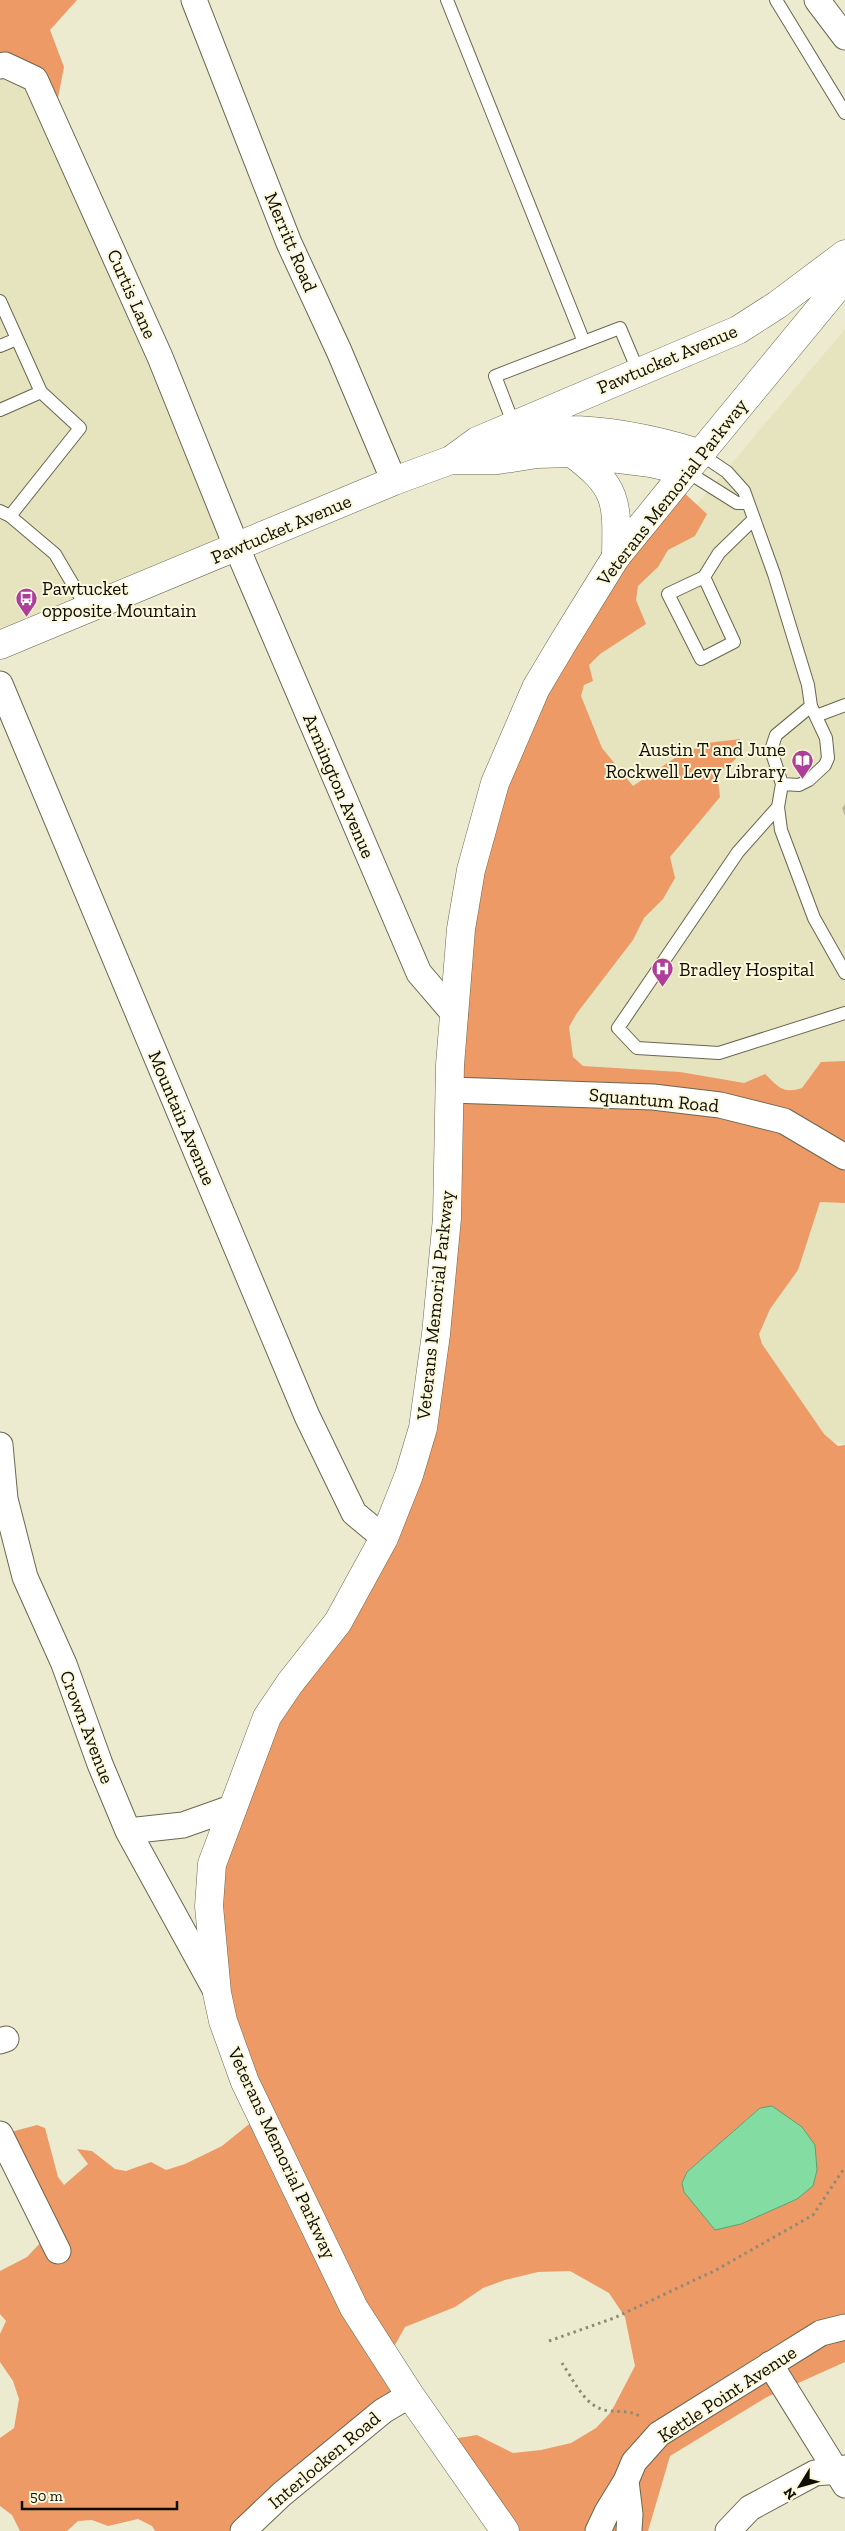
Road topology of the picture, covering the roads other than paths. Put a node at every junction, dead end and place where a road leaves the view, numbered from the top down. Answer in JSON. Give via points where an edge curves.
{"nodes":[{"id":1,"x":194,"y":0,"type":"edge"},
{"id":2,"x":447,"y":0,"type":"edge"},
{"id":3,"x":776,"y":0,"type":"edge"},
{"id":4,"x":817,"y":0,"type":"edge"},
{"id":5,"x":845,"y":37,"type":"edge"},
{"id":6,"x":0,"y":66,"type":"edge"},
{"id":7,"x":845,"y":113,"type":"edge"},
{"id":8,"x":845,"y":254,"type":"edge"},
{"id":9,"x":845,"y":278,"type":"edge"},
{"id":10,"x":0,"y":301,"type":"edge"},
{"id":11,"x":17,"y":339,"type":"junction"},
{"id":12,"x":584,"y":342,"type":"junction"},
{"id":13,"x":0,"y":346,"type":"edge"},
{"id":14,"x":639,"y":373,"type":"junction"},
{"id":15,"x":40,"y":392,"type":"junction"},
{"id":16,"x":0,"y":410,"type":"edge"},
{"id":17,"x":514,"y":424,"type":"junction"},
{"id":18,"x":477,"y":441,"type":"junction"},
{"id":19,"x":572,"y":453,"type":"junction"},
{"id":20,"x":451,"y":460,"type":"junction"},
{"id":21,"x":692,"y":462,"type":"junction"},
{"id":22,"x":394,"y":481,"type":"junction"},
{"id":23,"x":748,"y":503,"type":"junction"},
{"id":24,"x":5,"y":513,"type":"edge"},
{"id":25,"x":754,"y":519,"type":"junction"},
{"id":26,"x":237,"y":548,"type":"junction"},
{"id":27,"x":616,"y":557,"type":"junction"},
{"id":28,"x":704,"y":577,"type":"junction"},
{"id":29,"x":88,"y":610,"type":"junction"},
{"id":30,"x":0,"y":645,"type":"edge"},
{"id":31,"x":0,"y":684,"type":"edge"},
{"id":32,"x":845,"y":705,"type":"edge"},
{"id":33,"x":814,"y":711,"type":"junction"},
{"id":34,"x":782,"y":784,"type":"junction"},
{"id":35,"x":778,"y":807,"type":"junction"},
{"id":36,"x":845,"y":973,"type":"edge"},
{"id":37,"x":845,"y":1013,"type":"edge"},
{"id":38,"x":455,"y":1015,"type":"junction"},
{"id":39,"x":450,"y":1090,"type":"junction"},
{"id":40,"x":845,"y":1157,"type":"edge"},
{"id":41,"x":0,"y":1445,"type":"edge"},
{"id":42,"x":384,"y":1538,"type":"junction"},
{"id":43,"x":231,"y":1808,"type":"junction"},
{"id":44,"x":128,"y":1831,"type":"junction"},
{"id":45,"x":217,"y":1993,"type":"junction"},
{"id":46,"x":0,"y":2134,"type":"edge"},
{"id":47,"x":58,"y":2250,"type":"dead end"},
{"id":48,"x":845,"y":2327,"type":"edge"},
{"id":49,"x":770,"y":2364,"type":"junction"},
{"id":50,"x":410,"y":2395,"type":"junction"},
{"id":51,"x":843,"y":2475,"type":"edge"},
{"id":52,"x":626,"y":2481,"type":"junction"},
{"id":53,"x":243,"y":2531,"type":"edge"},
{"id":54,"x":505,"y":2531,"type":"edge"},
{"id":55,"x":598,"y":2531,"type":"edge"},
{"id":56,"x":629,"y":2531,"type":"edge"},
{"id":57,"x":728,"y":2531,"type":"edge"}],
"edges":[{"from":1,"to":22,"type":"street","name":"Merritt Road","via":[[289,243]]},
{"from":2,"to":12,"type":"lane"},
{"from":3,"to":7,"type":"lane"},
{"from":4,"to":5,"type":"street"},
{"from":6,"to":26,"type":"street","name":"Curtis Lane","via":[[5,65],[35,79],[160,357]]},
{"from":8,"to":14,"type":"main road","name":"Pawtucket Avenue","via":[[738,330]]},
{"from":9,"to":21,"type":"main road","name":"Veterans Memorial Parkway"},
{"from":10,"to":11,"type":"lane"},
{"from":11,"to":13,"type":"lane"},
{"from":11,"to":15,"type":"lane"},
{"from":12,"to":14,"type":"lane","via":[[620,328]]},
{"from":12,"to":17,"type":"lane","via":[[495,376]]},
{"from":14,"to":17,"type":"main road","name":"Pawtucket Avenue"},
{"from":15,"to":16,"type":"lane"},
{"from":15,"to":24,"type":"lane","via":[[80,428]]},
{"from":17,"to":18,"type":"main road","name":"Pawtucket Avenue"},
{"from":18,"to":20,"type":"main road","name":"Pawtucket Avenue"},
{"from":18,"to":21,"type":"main road","name":"Pawtucket Avenue","via":[[558,430],[591,431],[630,435]]},
{"from":19,"to":20,"type":"main road","name":"Pawtucket Avenue","via":[[498,460]]},
{"from":19,"to":21,"type":"main road","name":"Pawtucket Avenue","via":[[651,463]]},
{"from":19,"to":27,"type":"main road","via":[[599,474],[612,494],[617,518]]},
{"from":20,"to":22,"type":"main road","name":"Pawtucket Avenue"},
{"from":21,"to":23,"type":"lane","via":[[737,503]]},
{"from":21,"to":23,"type":"lane","via":[[727,472],[744,492]]},
{"from":21,"to":27,"type":"main road","name":"Veterans Memorial Parkway"},
{"from":22,"to":26,"type":"main road","name":"Pawtucket Avenue"},
{"from":23,"to":25,"type":"lane"},
{"from":24,"to":29,"type":"lane","via":[[55,554]]},
{"from":25,"to":28,"type":"lane","via":[[719,553]]},
{"from":25,"to":33,"type":"lane"},
{"from":26,"to":29,"type":"main road","name":"Pawtucket Avenue"},
{"from":26,"to":38,"type":"street","name":"Armington Avenue","via":[[419,974]]},
{"from":27,"to":38,"type":"main road","name":"Veterans Memorial Parkway","via":[[536,688],[495,783],[471,870],[461,929]]},
{"from":28,"to":28,"type":"lane","via":[[734,642],[701,659],[668,594]]},
{"from":29,"to":30,"type":"main road","name":"Pawtucket Avenue"},
{"from":31,"to":42,"type":"street","name":"Mountain Avenue","via":[[307,1416],[354,1514]]},
{"from":32,"to":33,"type":"lane"},
{"from":33,"to":34,"type":"lane","via":[[776,736],[771,750]]},
{"from":33,"to":34,"type":"lane","via":[[826,738],[828,758],[825,765],[799,785]]},
{"from":34,"to":35,"type":"lane"},
{"from":35,"to":36,"type":"lane","via":[[781,830],[814,918]]},
{"from":35,"to":37,"type":"lane","via":[[738,852],[618,1028],[637,1048],[719,1053]]},
{"from":38,"to":39,"type":"main road","name":"Veterans Memorial Parkway"},
{"from":39,"to":40,"type":"street","name":"Squantum Road","via":[[653,1097],[720,1105],[784,1121]]},
{"from":39,"to":42,"type":"main road","name":"Veterans Memorial Parkway","via":[[447,1218],[423,1428],[409,1475]]},
{"from":41,"to":44,"type":"street","name":"Crown Avenue","via":[[5,1499],[25,1577],[64,1664]]},
{"from":42,"to":43,"type":"main road","name":"Veterans Memorial Parkway","via":[[338,1622],[267,1717]]},
{"from":43,"to":44,"type":"street","via":[[183,1825]]},
{"from":43,"to":45,"type":"main road","name":"Veterans Memorial Parkway","via":[[212,1864],[208,1906]]},
{"from":44,"to":45,"type":"street","name":"Crown Avenue"},
{"from":45,"to":50,"type":"main road","name":"Veterans Memorial Parkway","via":[[223,2021],[245,2082],[304,2210],[354,2308]]},
{"from":46,"to":47,"type":"street"},
{"from":48,"to":49,"type":"street","name":"Kettle Point Avenue","via":[[821,2334]]},
{"from":49,"to":51,"type":"street"},
{"from":49,"to":52,"type":"street","name":"Kettle Point Avenue","via":[[659,2434],[634,2462]]},
{"from":50,"to":53,"type":"street","name":"Interlocken Road","via":[[383,2411],[282,2494]]},
{"from":50,"to":54,"type":"main road","name":"Veterans Memorial Parkway"},
{"from":51,"to":57,"type":"street","via":[[815,2473],[750,2508]]},
{"from":52,"to":55,"type":"street","name":"Kettle Point Avenue"},
{"from":52,"to":56,"type":"street"}]}
